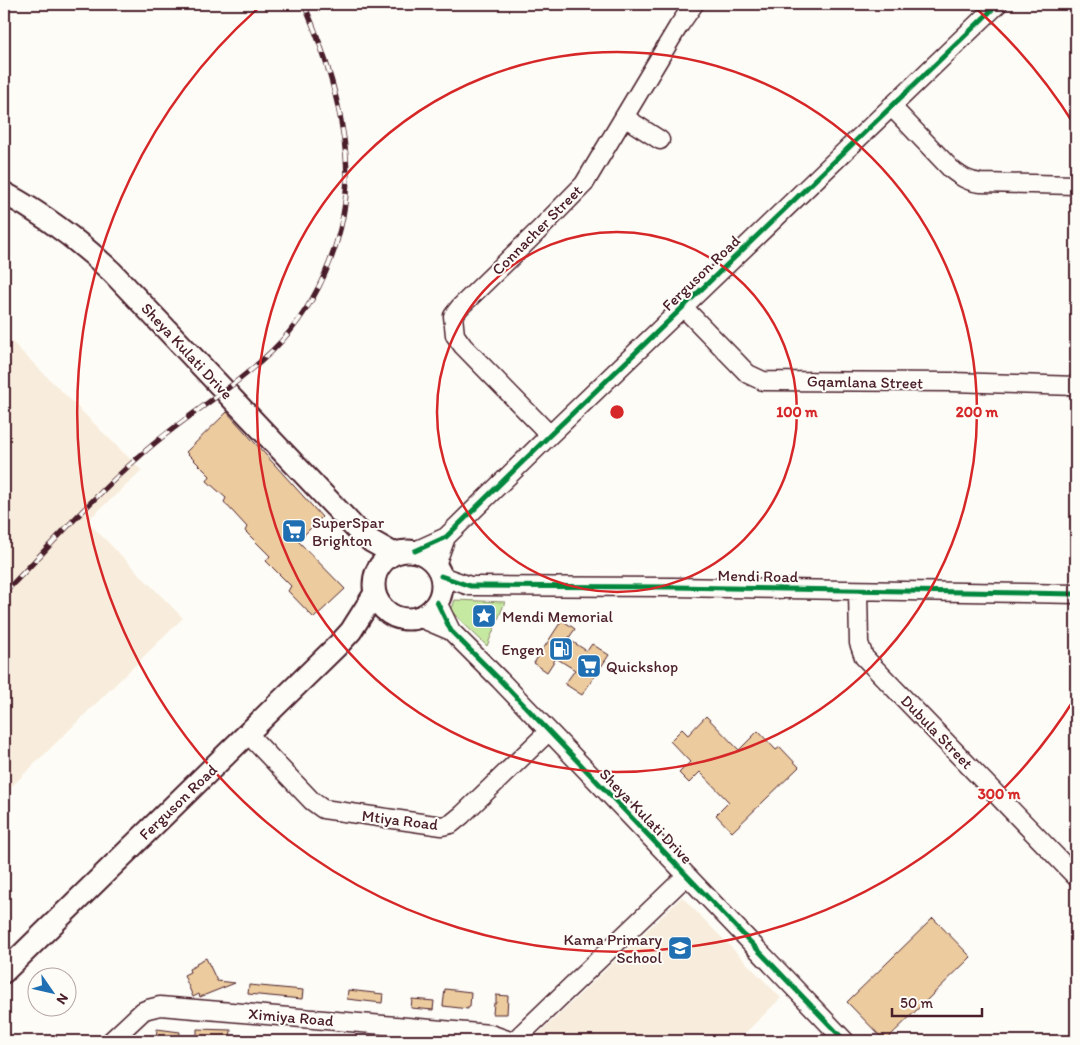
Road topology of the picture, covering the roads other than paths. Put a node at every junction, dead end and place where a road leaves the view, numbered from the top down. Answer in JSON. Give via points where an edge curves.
{"nodes":[{"id":1,"x":694,"y":4,"type":"edge"},
{"id":2,"x":998,"y":4,"type":"edge"},
{"id":3,"x":891,"y":106,"type":"junction"},
{"id":4,"x":624,"y":117,"type":"junction"},
{"id":5,"x":660,"y":140,"type":"dead end"},
{"id":6,"x":1076,"y":185,"type":"edge"},
{"id":7,"x":4,"y":193,"type":"edge"},
{"id":8,"x":683,"y":307,"type":"junction"},
{"id":9,"x":1076,"y":386,"type":"edge"},
{"id":10,"x":550,"y":435,"type":"junction"},
{"id":11,"x":355,"y":528,"type":"junction"},
{"id":12,"x":446,"y":537,"type":"junction"},
{"id":13,"x":415,"y":551,"type":"junction"},
{"id":14,"x":394,"y":554,"type":"junction"},
{"id":15,"x":438,"y":570,"type":"junction"},
{"id":16,"x":470,"y":586,"type":"junction"},
{"id":17,"x":374,"y":587,"type":"junction"},
{"id":18,"x":858,"y":590,"type":"junction"},
{"id":19,"x":1076,"y":594,"type":"edge"},
{"id":20,"x":437,"y":601,"type":"junction"},
{"id":21,"x":391,"y":614,"type":"junction"},
{"id":22,"x":418,"y":617,"type":"junction"},
{"id":23,"x":351,"y":630,"type":"junction"},
{"id":24,"x":451,"y":631,"type":"junction"},
{"id":25,"x":548,"y":732,"type":"junction"},
{"id":26,"x":248,"y":734,"type":"junction"},
{"id":27,"x":686,"y":876,"type":"junction"},
{"id":28,"x":1076,"y":876,"type":"edge"},
{"id":29,"x":4,"y":972,"type":"edge"},
{"id":30,"x":111,"y":1041,"type":"edge"},
{"id":31,"x":512,"y":1041,"type":"edge"},
{"id":32,"x":845,"y":1041,"type":"edge"}],
"edges":[{"from":1,"to":4,"type":"street","name":"Connacher Street"},
{"from":2,"to":3,"type":"street","name":"Ferguson Road"},
{"from":3,"to":6,"type":"street","via":[[961,178],[981,183]]},
{"from":3,"to":8,"type":"street","name":"Ferguson Road"},
{"from":4,"to":5,"type":"street"},
{"from":4,"to":10,"type":"street","name":"Connacher Street","via":[[584,184],[453,316],[455,335],[463,346]]},
{"from":7,"to":11,"type":"main road","name":"Sheya Kulati Drive","via":[[54,224],[112,272]]},
{"from":8,"to":9,"type":"street","name":"Gqamlana Street","via":[[748,374],[763,381]]},
{"from":8,"to":10,"type":"street","name":"Ferguson Road"},
{"from":10,"to":12,"type":"street","name":"Ferguson Road"},
{"from":11,"to":14,"type":"main road","name":"Sheya Kulati Drive"},
{"from":11,"to":17,"type":"main road","name":"Sheya Kulati Drive","via":[[372,563]]},
{"from":12,"to":13,"type":"street","name":"Ferguson Road"},
{"from":12,"to":15,"type":"street","name":"Ferguson Road"},
{"from":13,"to":14,"type":"main road"},
{"from":13,"to":15,"type":"main road","via":[[426,556]]},
{"from":14,"to":17,"type":"main road","via":[[381,564]]},
{"from":15,"to":16,"type":"street","name":"Mendi Road"},
{"from":15,"to":20,"type":"main road","via":[[441,592]]},
{"from":16,"to":18,"type":"street","name":"Mendi Road"},
{"from":16,"to":20,"type":"street","name":"Mendi Road"},
{"from":17,"to":21,"type":"main road","via":[[381,606]]},
{"from":17,"to":23,"type":"main road","name":"Ferguson Road"},
{"from":18,"to":19,"type":"street","name":"Mendi Road"},
{"from":18,"to":28,"type":"street","name":"Dubula Street","via":[[859,644],[864,657]]},
{"from":20,"to":22,"type":"main road"},
{"from":20,"to":24,"type":"street","name":"Sheya Kulati Drive"},
{"from":21,"to":22,"type":"main road","via":[[403,618]]},
{"from":21,"to":23,"type":"main road","name":"Ferguson Road"},
{"from":22,"to":24,"type":"street","name":"Sheya Kulati Drive"},
{"from":23,"to":26,"type":"main road","name":"Ferguson Road"},
{"from":24,"to":25,"type":"street","name":"Sheya Kulati Drive"},
{"from":25,"to":26,"type":"street","name":"Mtiya Road","via":[[462,815],[451,824],[442,826],[323,809]]},
{"from":25,"to":27,"type":"street","name":"Sheya Kulati Drive"},
{"from":26,"to":29,"type":"main road","name":"Ferguson Road"},
{"from":27,"to":31,"type":"street"},
{"from":27,"to":32,"type":"street","name":"Sheya Kulati Drive"},
{"from":30,"to":31,"type":"street","name":"Ximiya Road","via":[[148,1008],[160,1006],[490,1034]]}]}
